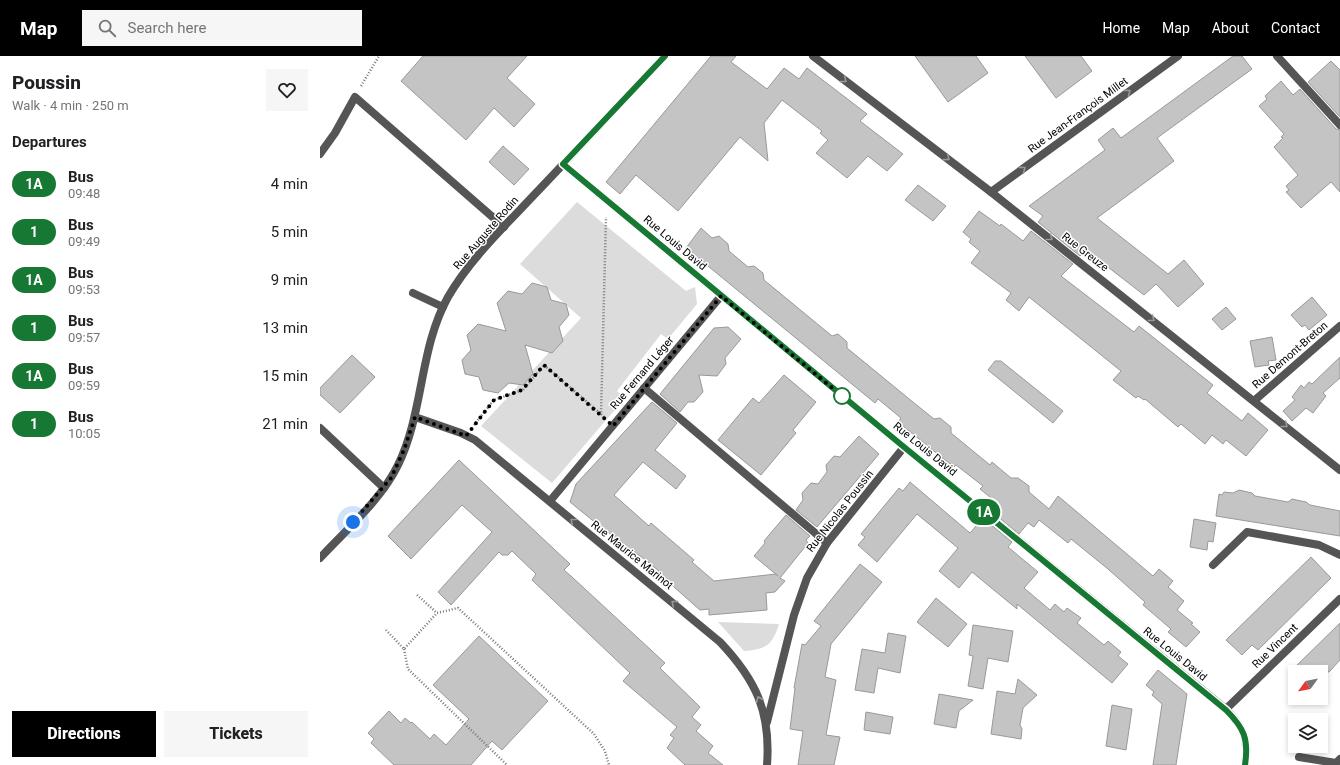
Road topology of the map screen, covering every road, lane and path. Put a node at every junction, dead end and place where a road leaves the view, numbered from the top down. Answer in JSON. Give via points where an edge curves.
{"nodes":[{"id":1,"x":379,"y":56,"type":"edge"},
{"id":2,"x":665,"y":56,"type":"edge"},
{"id":3,"x":813,"y":56,"type":"edge"},
{"id":4,"x":1178,"y":56,"type":"edge"},
{"id":5,"x":1277,"y":56,"type":"edge"},
{"id":6,"x":355,"y":97,"type":"junction"},
{"id":7,"x":1340,"y":125,"type":"edge"},
{"id":8,"x":320,"y":154,"type":"edge"},
{"id":9,"x":563,"y":164,"type":"junction"},
{"id":10,"x":991,"y":192,"type":"junction"},
{"id":11,"x":606,"y":201,"type":"junction"},
{"id":12,"x":504,"y":227,"type":"junction"},
{"id":13,"x":413,"y":293,"type":"dead end"},
{"id":14,"x":721,"y":296,"type":"junction"},
{"id":15,"x":443,"y":307,"type":"junction"},
{"id":16,"x":1340,"y":326,"type":"edge"},
{"id":17,"x":644,"y":388,"type":"junction"},
{"id":18,"x":1255,"y":400,"type":"junction"},
{"id":19,"x":601,"y":414,"type":"junction"},
{"id":20,"x":415,"y":417,"type":"junction"},
{"id":21,"x":613,"y":426,"type":"junction"},
{"id":22,"x":320,"y":428,"type":"edge"},
{"id":23,"x":466,"y":436,"type":"junction"},
{"id":24,"x":904,"y":447,"type":"junction"},
{"id":25,"x":1340,"y":470,"type":"edge"},
{"id":26,"x":384,"y":488,"type":"junction"},
{"id":27,"x":550,"y":501,"type":"junction"},
{"id":28,"x":827,"y":543,"type":"junction"},
{"id":29,"x":1340,"y":555,"type":"edge"},
{"id":30,"x":320,"y":558,"type":"edge"},
{"id":31,"x":1213,"y":565,"type":"dead end"},
{"id":32,"x":417,"y":595,"type":"dead end"},
{"id":33,"x":1340,"y":599,"type":"edge"},
{"id":34,"x":437,"y":613,"type":"junction"},
{"id":35,"x":386,"y":630,"type":"dead end"},
{"id":36,"x":404,"y":649,"type":"junction"},
{"id":37,"x":1226,"y":710,"type":"junction"},
{"id":38,"x":767,"y":723,"type":"junction"},
{"id":39,"x":1299,"y":757,"type":"dead end"},
{"id":40,"x":1340,"y":759,"type":"edge"},
{"id":41,"x":507,"y":765,"type":"edge"},
{"id":42,"x":610,"y":765,"type":"edge"},
{"id":43,"x":767,"y":765,"type":"edge"},
{"id":44,"x":1245,"y":765,"type":"edge"}],
"edges":[{"from":1,"to":6,"type":"path"},
{"from":2,"to":9,"type":"street","name":"Rue Auguste Rodin"},
{"from":3,"to":10,"type":"street","name":"Rue Greuze","one_way":true},
{"from":10,"to":4,"type":"street","name":"Rue Jean-François Millet","one_way":true},
{"from":5,"to":7,"type":"street"},
{"from":6,"to":8,"type":"street"},
{"from":6,"to":12,"type":"street"},
{"from":9,"to":11,"type":"street","name":"Rue Louis David"},
{"from":9,"to":12,"type":"street","name":"Rue Auguste Rodin"},
{"from":10,"to":18,"type":"street","name":"Rue Greuze","one_way":true},
{"from":11,"to":14,"type":"street","name":"Rue Louis David"},
{"from":11,"to":19,"type":"path"},
{"from":12,"to":15,"type":"street","name":"Rue Auguste Rodin","via":[[467,269]]},
{"from":13,"to":15,"type":"street"},
{"from":14,"to":17,"type":"street","name":"Rue Fernand Léger"},
{"from":14,"to":24,"type":"street","name":"Rue Louis David"},
{"from":15,"to":20,"type":"street","name":"Rue Auguste Rodin","via":[[426,357]]},
{"from":16,"to":18,"type":"street","name":"Rue Demont-Breton"},
{"from":17,"to":21,"type":"street","name":"Rue Fernand Léger"},
{"from":17,"to":28,"type":"street"},
{"from":18,"to":25,"type":"street","name":"Rue Greuze","one_way":true},
{"from":19,"to":21,"type":"path"},
{"from":19,"to":23,"type":"path","via":[[544,365],[522,390],[494,400]]},
{"from":20,"to":23,"type":"street","name":"Rue Maurice Marinot"},
{"from":20,"to":26,"type":"street","name":"Rue Auguste Rodin","via":[[398,465]]},
{"from":21,"to":27,"type":"street","name":"Rue Fernand Léger"},
{"from":22,"to":26,"type":"street"},
{"from":23,"to":27,"type":"street","name":"Rue Maurice Marinot"},
{"from":24,"to":28,"type":"street","name":"Rue Nicolas Poussin"},
{"from":24,"to":37,"type":"street","name":"Rue Louis David"},
{"from":26,"to":30,"type":"street","name":"Rue Auguste Rodin"},
{"from":38,"to":27,"type":"street","name":"Rue Maurice Marinot","one_way":true,"via":[[750,682],[720,642]]},
{"from":28,"to":38,"type":"street","name":"Rue Nicolas Poussin","via":[[806,578]]},
{"from":29,"to":31,"type":"street","via":[[1319,545],[1247,532]]},
{"from":32,"to":34,"type":"path"},
{"from":33,"to":37,"type":"street","name":"Rue Vincent"},
{"from":34,"to":36,"type":"path"},
{"from":34,"to":42,"type":"path","via":[[458,608],[594,734],[606,751]]},
{"from":35,"to":36,"type":"path"},
{"from":36,"to":41,"type":"path","via":[[408,669]]},
{"from":37,"to":44,"type":"street","name":"Rue Louis David","via":[[1244,732],[1247,748]]},
{"from":38,"to":43,"type":"street","name":"Rue Maurice Marinot"},
{"from":39,"to":40,"type":"street","via":[[1336,764]]}]}
